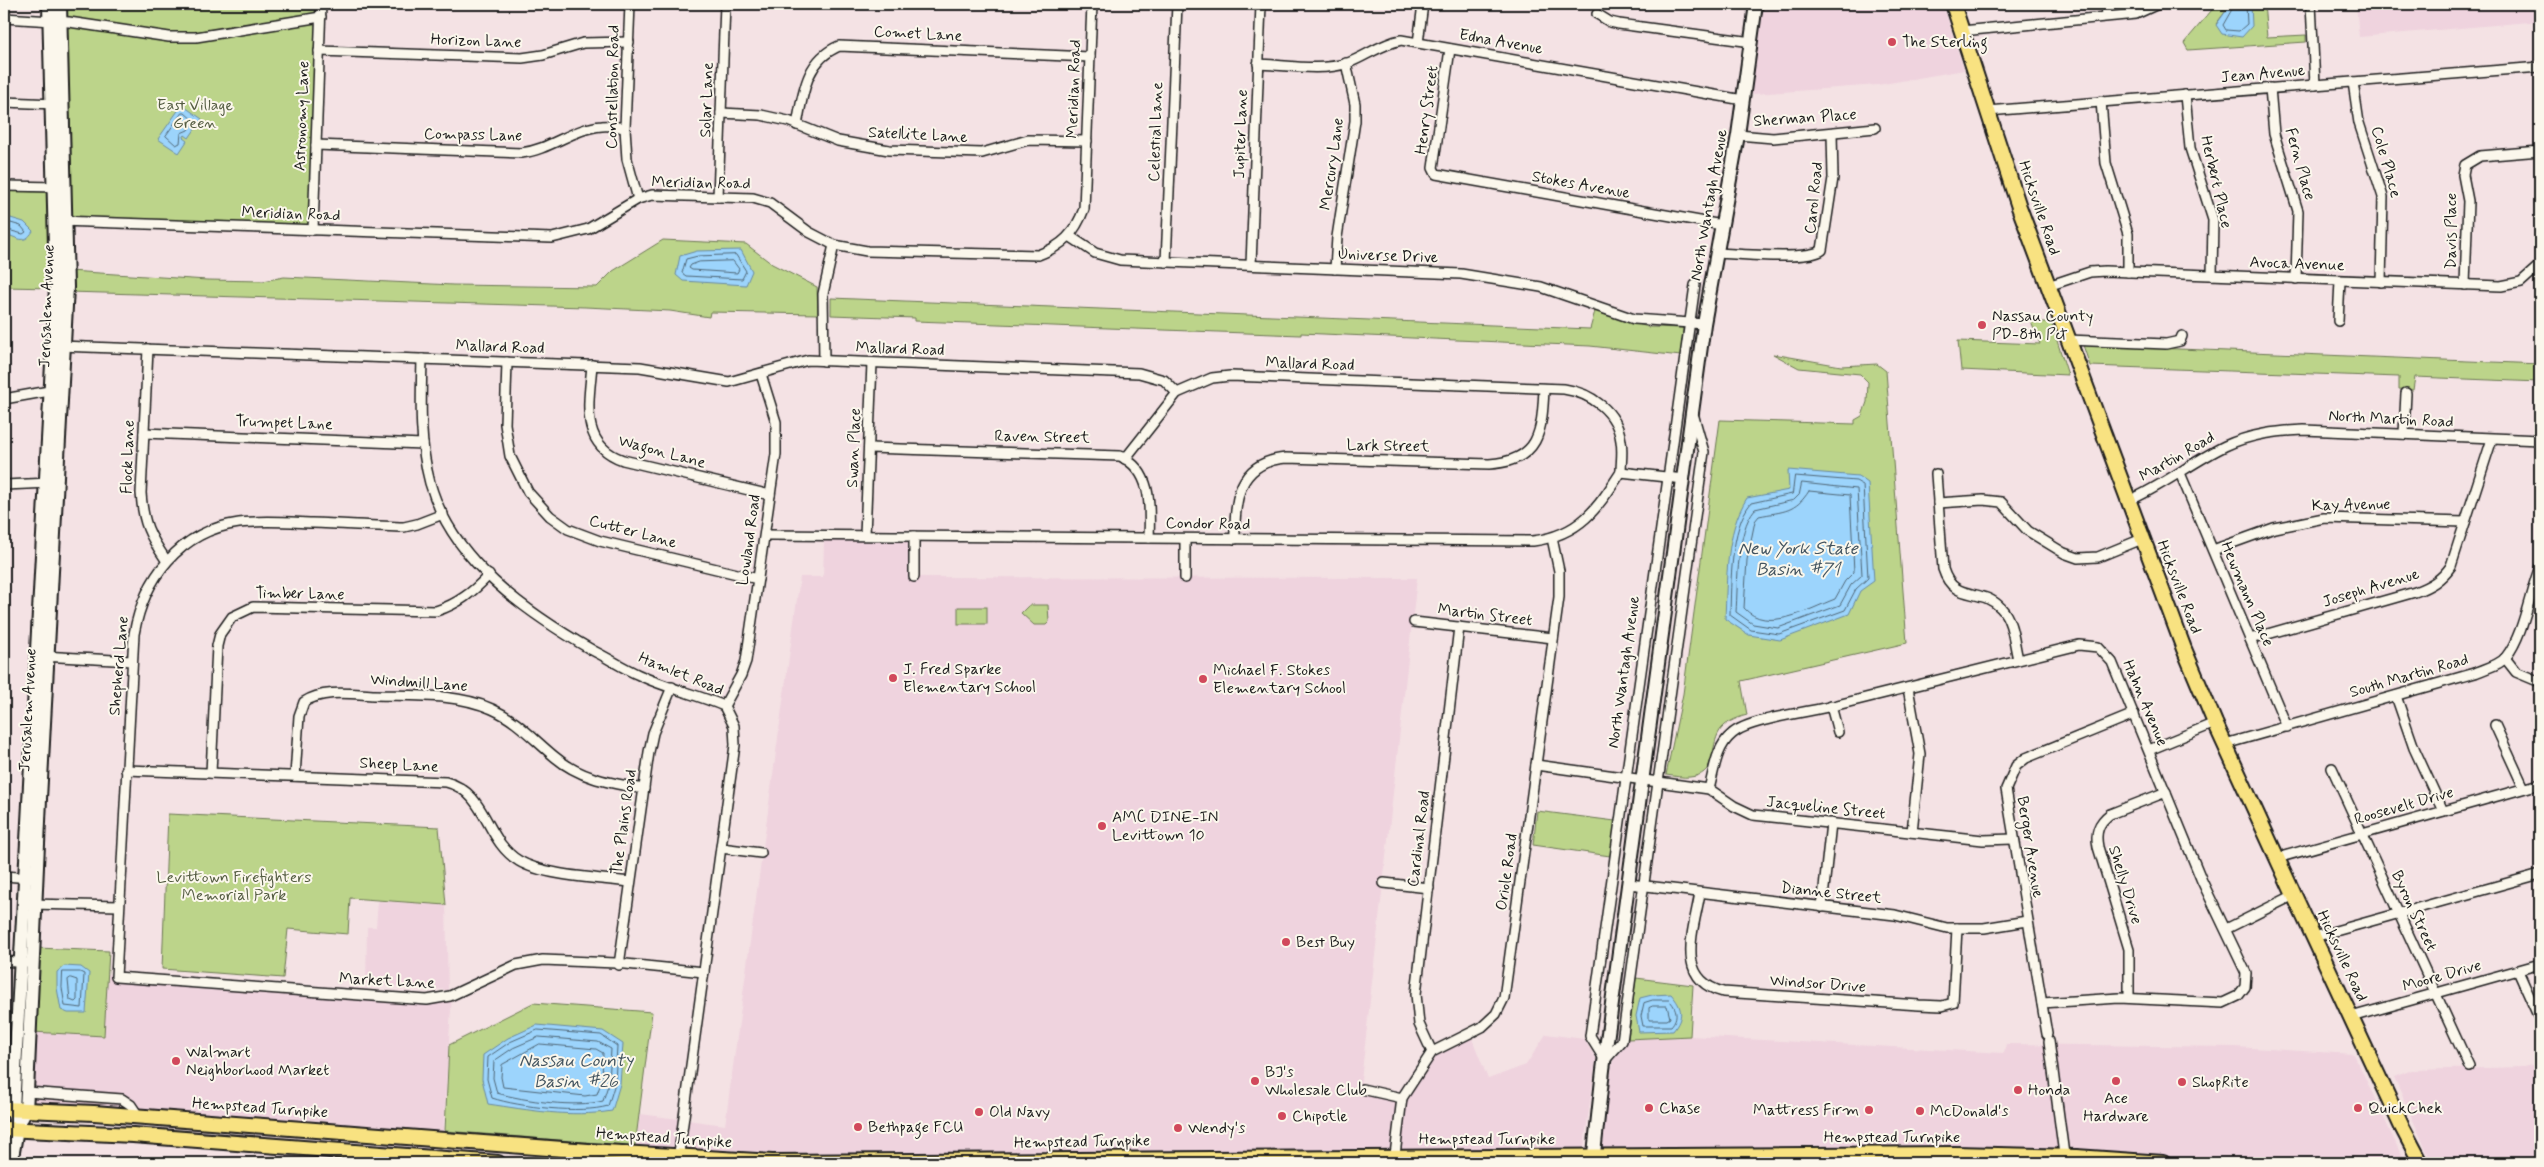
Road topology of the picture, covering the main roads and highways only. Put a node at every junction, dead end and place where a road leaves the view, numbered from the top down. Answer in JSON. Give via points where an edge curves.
{"nodes":[{"id":1,"x":50,"y":4,"type":"edge"},
{"id":2,"x":60,"y":4,"type":"edge"},
{"id":3,"x":1756,"y":4,"type":"edge"},
{"id":4,"x":1953,"y":4,"type":"edge"},
{"id":5,"x":55,"y":22,"type":"junction"},
{"id":6,"x":27,"y":963,"type":"junction"},
{"id":7,"x":14,"y":1110,"type":"edge"},
{"id":8,"x":10,"y":1129,"type":"edge"},
{"id":9,"x":588,"y":1157,"type":"edge"},
{"id":10,"x":2414,"y":1157,"type":"edge"},
{"id":11,"x":678,"y":1160,"type":"edge"},
{"id":12,"x":1394,"y":1160,"type":"edge"},
{"id":13,"x":1593,"y":1160,"type":"edge"},
{"id":14,"x":2065,"y":1160,"type":"edge"},
{"id":15,"x":1017,"y":1162,"type":"edge"},
{"id":16,"x":1228,"y":1162,"type":"edge"},
{"id":17,"x":11,"y":1163,"type":"edge"},
{"id":18,"x":498,"y":1163,"type":"edge"},
{"id":19,"x":2163,"y":1163,"type":"edge"},
{"id":20,"x":2421,"y":1163,"type":"edge"}],
"edges":[{"from":1,"to":5,"type":"main road","name":"Jerusalem Avenue"},
{"from":2,"to":5,"type":"main road","name":"Jerusalem Avenue"},
{"from":3,"to":13,"type":"main road","name":"North Wantagh Avenue","via":[[1738,135],[1704,324]]},
{"from":4,"to":10,"type":"main road","name":"Hicksville Road","via":[[2019,207],[2214,723]]},
{"from":5,"to":6,"type":"main road","name":"Jerusalem Avenue","via":[[60,221],[56,287],[58,346]]},
{"from":6,"to":7,"type":"main road","name":"Jerusalem Avenue"},
{"from":6,"to":7,"type":"main road","name":"Jerusalem Avenue","via":[[27,1092]]},
{"from":7,"to":8,"type":"main road","name":"Jerusalem Avenue"},
{"from":7,"to":9,"type":"main road","name":"Hempstead Turnpike","via":[[139,1116]]},
{"from":8,"to":17,"type":"main road"},
{"from":8,"to":18,"type":"main road","via":[[134,1135]]},
{"from":9,"to":11,"type":"main road","name":"Hempstead Turnpike"},
{"from":10,"to":20,"type":"main road","name":"Hicksville Road"},
{"from":11,"to":15,"type":"main road","name":"Hempstead Turnpike"},
{"from":12,"to":13,"type":"main road","name":"Hempstead Turnpike"},
{"from":12,"to":16,"type":"main road","name":"Hempstead Turnpike"},
{"from":13,"to":14,"type":"main road","name":"Hempstead Turnpike","via":[[1955,1154]]},
{"from":14,"to":19,"type":"main road","name":"Hempstead Turnpike"},
{"from":15,"to":16,"type":"main road","name":"Hempstead Turnpike"}]}
